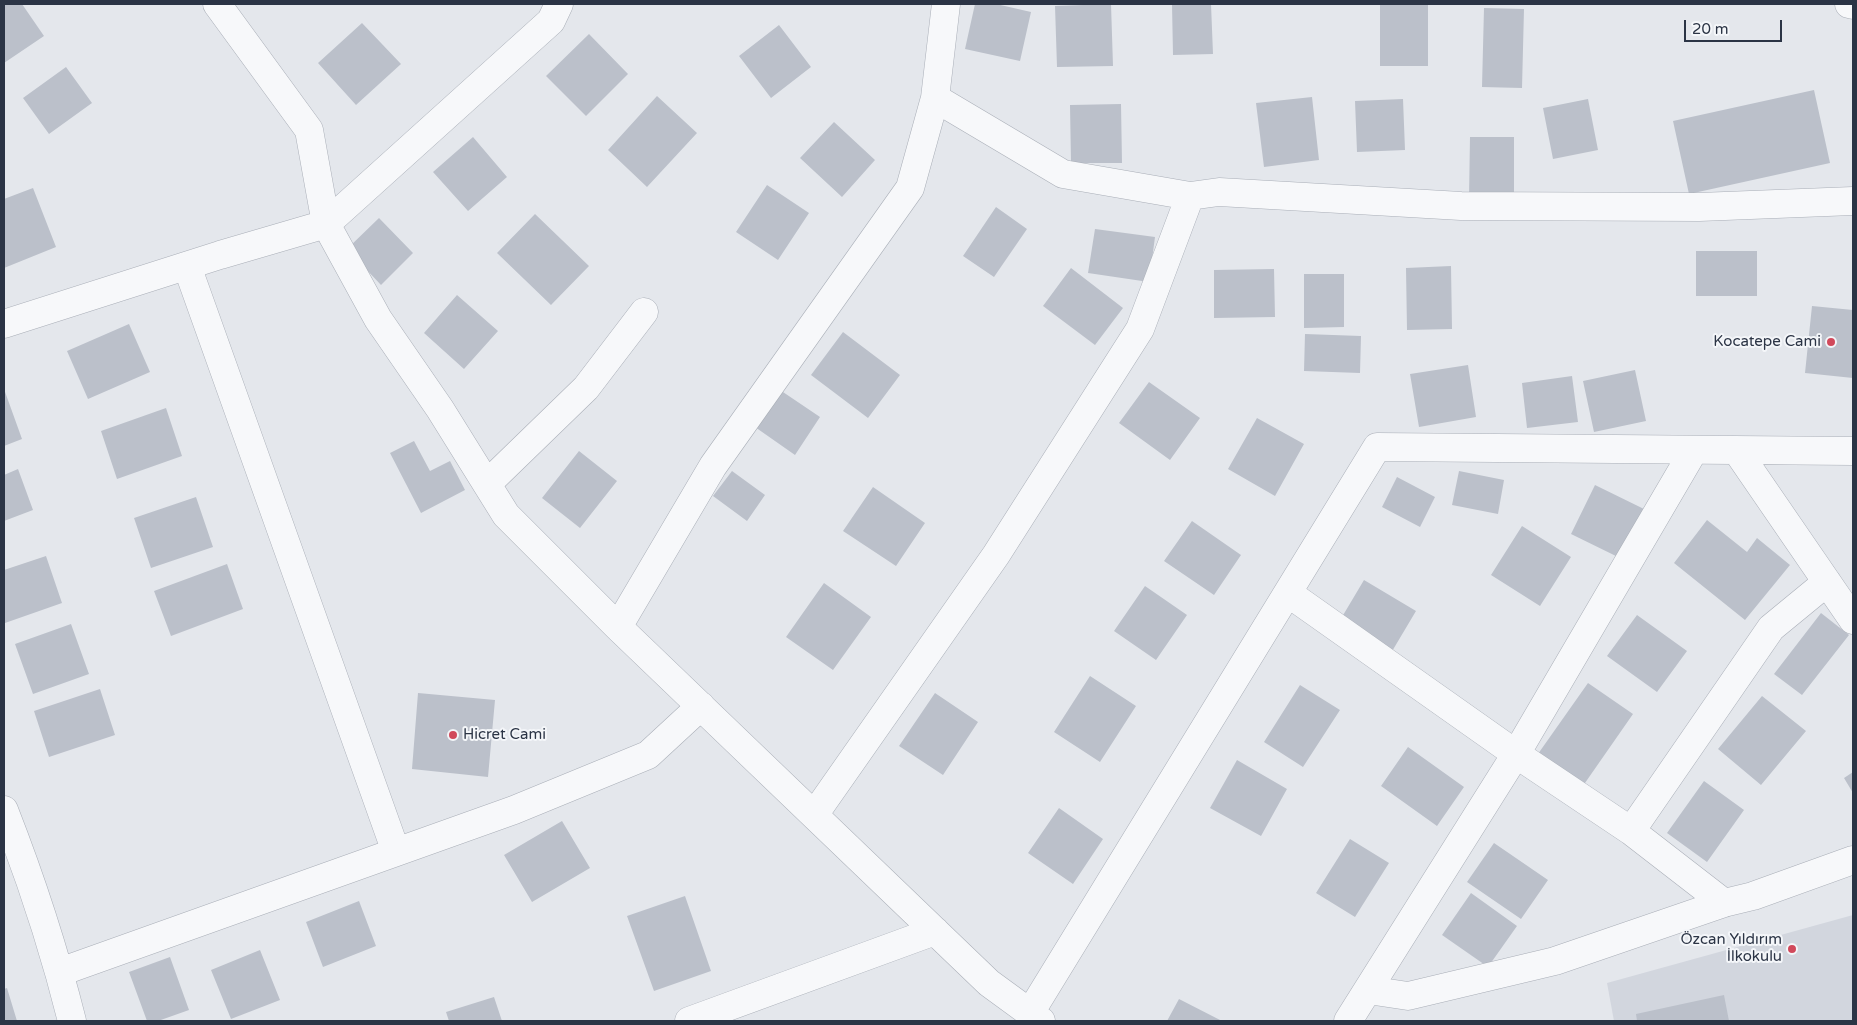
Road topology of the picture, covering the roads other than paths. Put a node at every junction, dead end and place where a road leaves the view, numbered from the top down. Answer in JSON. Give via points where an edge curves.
{"nodes":[{"id":1,"x":217,"y":4,"type":"edge"},
{"id":2,"x":559,"y":4,"type":"edge"},
{"id":3,"x":946,"y":4,"type":"edge"},
{"id":4,"x":1850,"y":4,"type":"edge"},
{"id":5,"x":1853,"y":5,"type":"edge"},
{"id":6,"x":935,"y":98,"type":"junction"},
{"id":7,"x":1190,"y":196,"type":"junction"},
{"id":8,"x":1853,"y":201,"type":"edge"},
{"id":9,"x":326,"y":224,"type":"junction"},
{"id":10,"x":187,"y":266,"type":"junction"},
{"id":11,"x":644,"y":312,"type":"dead end"},
{"id":12,"x":4,"y":324,"type":"edge"},
{"id":13,"x":1694,"y":450,"type":"junction"},
{"id":14,"x":1737,"y":451,"type":"junction"},
{"id":15,"x":1853,"y":451,"type":"edge"},
{"id":16,"x":487,"y":484,"type":"junction"},
{"id":17,"x":1827,"y":582,"type":"junction"},
{"id":18,"x":1288,"y":593,"type":"junction"},
{"id":19,"x":1853,"y":620,"type":"edge"},
{"id":20,"x":618,"y":627,"type":"junction"},
{"id":21,"x":701,"y":706,"type":"junction"},
{"id":22,"x":1516,"y":754,"type":"junction"},
{"id":23,"x":4,"y":810,"type":"edge"},
{"id":24,"x":814,"y":815,"type":"junction"},
{"id":25,"x":1631,"y":832,"type":"junction"},
{"id":26,"x":396,"y":852,"type":"junction"},
{"id":27,"x":13,"y":857,"type":"edge"},
{"id":28,"x":1853,"y":860,"type":"edge"},
{"id":29,"x":1724,"y":903,"type":"junction"},
{"id":30,"x":935,"y":931,"type":"junction"},
{"id":31,"x":60,"y":972,"type":"junction"},
{"id":32,"x":1368,"y":990,"type":"junction"},
{"id":33,"x":1036,"y":1017,"type":"edge"},
{"id":34,"x":72,"y":1021,"type":"edge"},
{"id":35,"x":689,"y":1021,"type":"edge"},
{"id":36,"x":1348,"y":1021,"type":"edge"}],
"edges":[{"from":1,"to":9,"type":"street","via":[[309,130]]},
{"from":2,"to":9,"type":"street","via":[[551,21]]},
{"from":3,"to":6,"type":"street"},
{"from":4,"to":5,"type":"street"},
{"from":6,"to":7,"type":"street","via":[[1064,174]]},
{"from":6,"to":20,"type":"street","via":[[910,188],[713,466]]},
{"from":7,"to":8,"type":"street","via":[[1218,192],[1471,206],[1699,207]]},
{"from":7,"to":24,"type":"street","via":[[1140,329],[996,555]]},
{"from":9,"to":10,"type":"street"},
{"from":9,"to":16,"type":"street","via":[[378,319]]},
{"from":10,"to":12,"type":"street"},
{"from":10,"to":26,"type":"street"},
{"from":11,"to":16,"type":"street","via":[[586,388]]},
{"from":13,"to":14,"type":"street"},
{"from":13,"to":18,"type":"street","via":[[1377,447]]},
{"from":13,"to":22,"type":"street"},
{"from":14,"to":15,"type":"street"},
{"from":14,"to":17,"type":"street"},
{"from":16,"to":20,"type":"street","via":[[506,515]]},
{"from":17,"to":19,"type":"street"},
{"from":17,"to":25,"type":"street","via":[[1771,628]]},
{"from":18,"to":22,"type":"street"},
{"from":18,"to":33,"type":"street"},
{"from":20,"to":21,"type":"street"},
{"from":21,"to":24,"type":"street"},
{"from":21,"to":26,"type":"street","via":[[648,755],[514,810]]},
{"from":22,"to":25,"type":"street"},
{"from":22,"to":32,"type":"street"},
{"from":23,"to":27,"type":"street"},
{"from":24,"to":30,"type":"street"},
{"from":25,"to":29,"type":"street"},
{"from":26,"to":31,"type":"street"},
{"from":27,"to":31,"type":"street"},
{"from":28,"to":29,"type":"street","via":[[1753,896]]},
{"from":29,"to":32,"type":"street","via":[[1555,961],[1408,996]]},
{"from":30,"to":33,"type":"street","via":[[989,983]]},
{"from":30,"to":35,"type":"street"},
{"from":31,"to":34,"type":"street"},
{"from":32,"to":36,"type":"street"}]}
